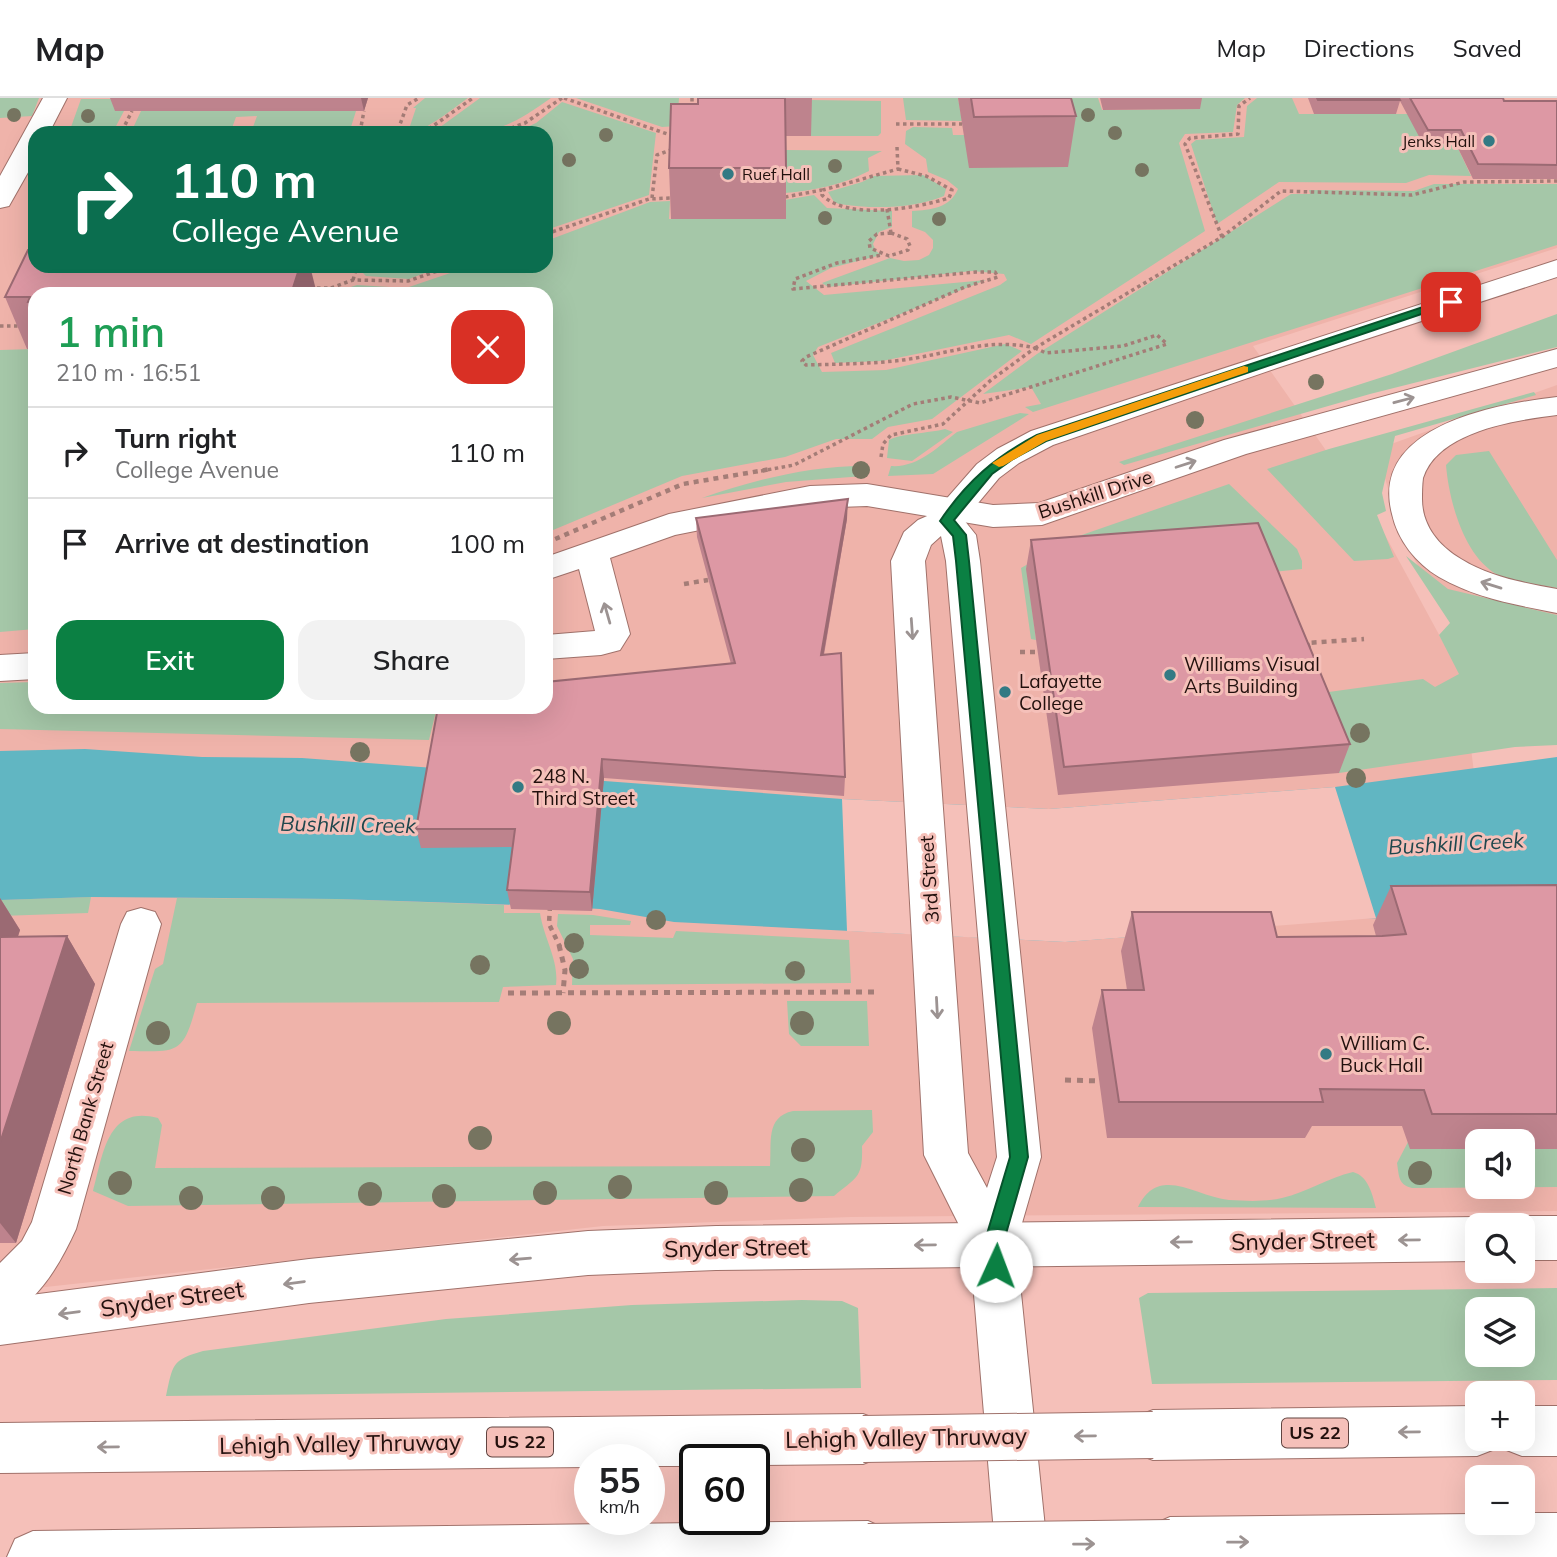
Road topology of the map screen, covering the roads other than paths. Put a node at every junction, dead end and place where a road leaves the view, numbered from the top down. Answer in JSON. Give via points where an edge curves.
{"nodes":[{"id":1,"x":55,"y":98,"type":"edge"},
{"id":2,"x":40,"y":126,"type":"edge"},
{"id":3,"x":28,"y":149,"type":"edge"},
{"id":4,"x":0,"y":200,"type":"edge"},
{"id":5,"x":1557,"y":268,"type":"edge"},
{"id":6,"x":1557,"y":358,"type":"edge"},
{"id":7,"x":1543,"y":407,"type":"edge"},
{"id":8,"x":951,"y":514,"type":"junction"},
{"id":9,"x":592,"y":554,"type":"junction"},
{"id":10,"x":553,"y":567,"type":"edge"},
{"id":11,"x":1557,"y":601,"type":"edge"},
{"id":12,"x":553,"y":646,"type":"edge"},
{"id":13,"x":28,"y":666,"type":"edge"},
{"id":14,"x":0,"y":668,"type":"edge"},
{"id":15,"x":141,"y":924,"type":"dead end"},
{"id":16,"x":1535,"y":1238,"type":"edge"},
{"id":17,"x":1557,"y":1238,"type":"edge"},
{"id":18,"x":1465,"y":1239,"type":"edge"},
{"id":19,"x":993,"y":1244,"type":"junction"},
{"id":20,"x":0,"y":1297,"type":"edge"},
{"id":21,"x":0,"y":1322,"type":"edge"},
{"id":22,"x":1557,"y":1430,"type":"edge"},
{"id":23,"x":1465,"y":1431,"type":"edge"},
{"id":24,"x":1535,"y":1431,"type":"edge"},
{"id":25,"x":0,"y":1448,"type":"edge"},
{"id":26,"x":1557,"y":1539,"type":"edge"},
{"id":27,"x":33,"y":1557,"type":"edge"},
{"id":28,"x":1023,"y":1557,"type":"edge"}],
"edges":[{"from":1,"to":2,"type":"main road"},
{"from":3,"to":4,"type":"main road"},
{"from":5,"to":8,"type":"main road","via":[[1042,438],[988,471]]},
{"from":8,"to":6,"type":"main road","name":"Bushkill Drive","one_way":true,"via":[[1009,516],[1057,510],[1235,447]]},
{"from":11,"to":7,"type":"main road","one_way":true,"via":[[1466,577],[1433,557],[1420,542],[1407,511],[1405,477],[1413,461],[1443,436],[1487,419]]},
{"from":8,"to":9,"type":"main road","name":"Bushkill Drive","via":[[867,495],[810,497],[669,525]]},
{"from":8,"to":19,"type":"main road","name":"3rd Street","via":[[959,535],[1019,1157]]},
{"from":8,"to":19,"type":"main road","name":"3rd Street","one_way":true,"via":[[916,540],[908,561],[946,1155]]},
{"from":9,"to":10,"type":"main road","name":"Bushkill Drive"},
{"from":12,"to":9,"type":"main road","one_way":true,"via":[[601,643],[612,634]]},
{"from":13,"to":14,"type":"main road"},
{"from":15,"to":20,"type":"main road","name":"North Bank Street","via":[[53,1229],[38,1256]]},
{"from":16,"to":17,"type":"main road"},
{"from":18,"to":19,"type":"main road","name":"Snyder Street","one_way":true},
{"from":19,"to":21,"type":"main road","name":"Snyder Street","one_way":true,"via":[[562,1255],[309,1281]]},
{"from":19,"to":28,"type":"main road","name":"3rd Street"},
{"from":22,"to":24,"type":"main road"},
{"from":23,"to":25,"type":"main road","name":"Lehigh Valley Thruway","number":"US 22","one_way":true,"bridge":true},
{"from":27,"to":26,"type":"main road","one_way":true,"bridge":true}]}
